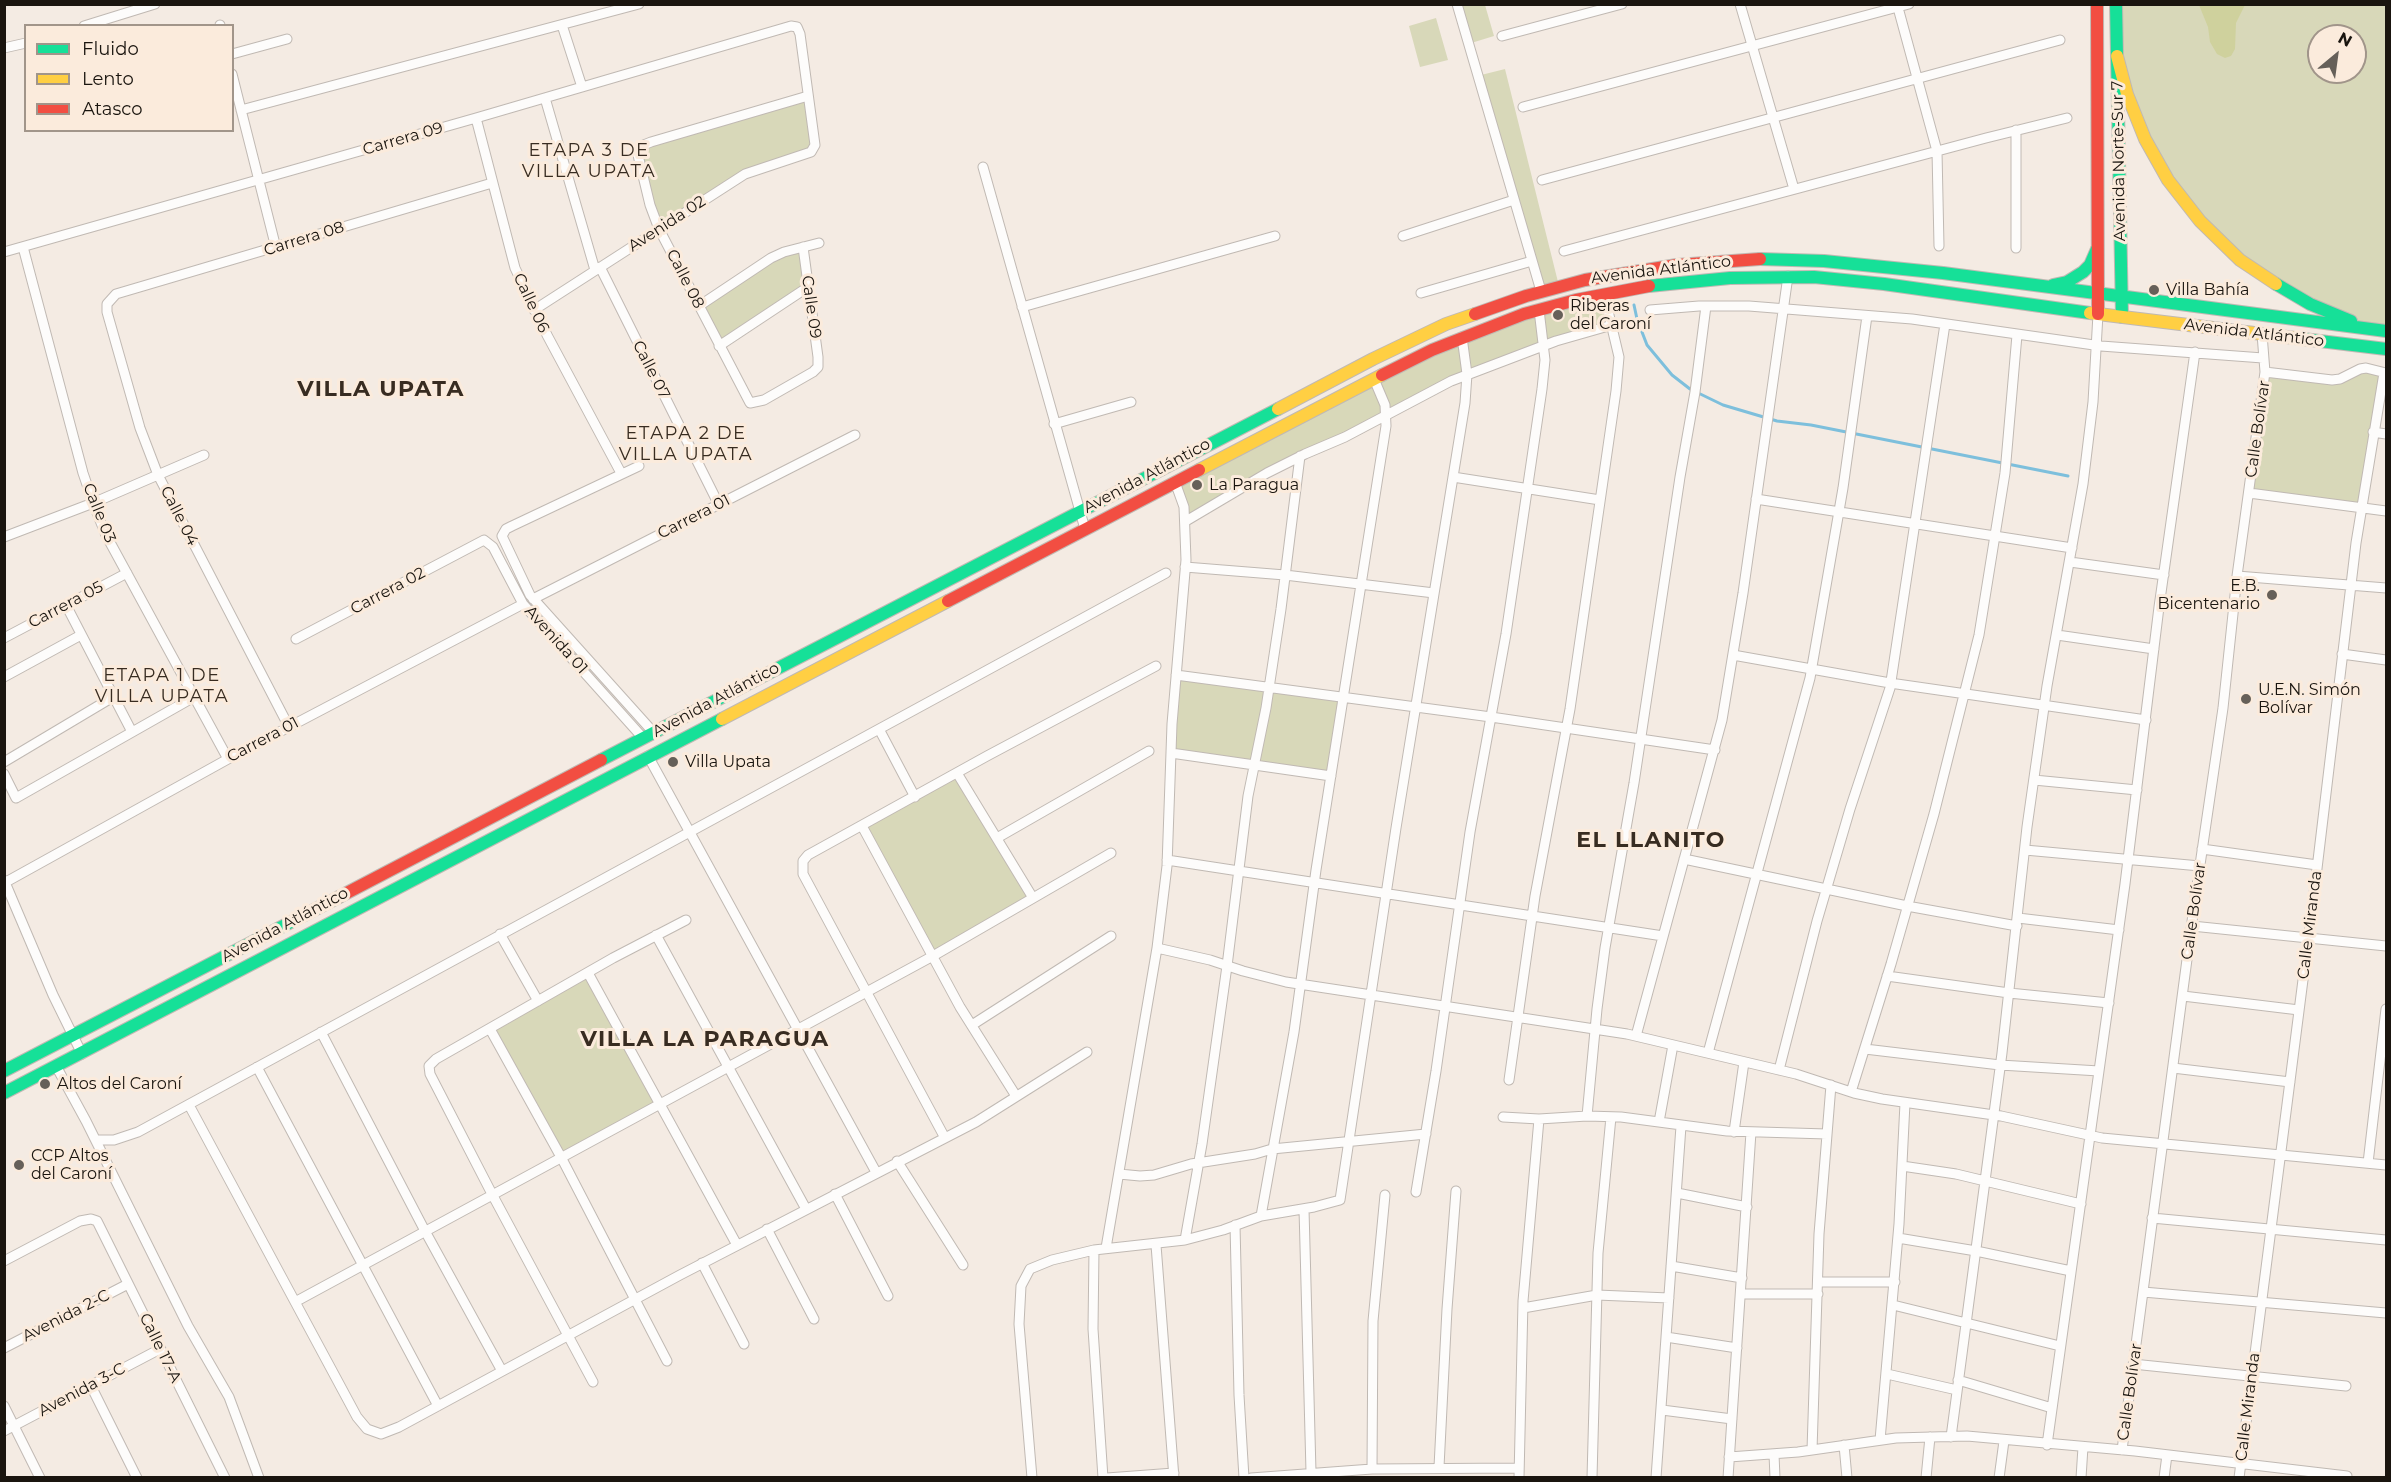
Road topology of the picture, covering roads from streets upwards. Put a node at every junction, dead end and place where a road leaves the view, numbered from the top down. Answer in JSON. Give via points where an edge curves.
{"nodes":[{"id":1,"x":155,"y":4,"type":"edge"},
{"id":2,"x":639,"y":4,"type":"edge"},
{"id":3,"x":1457,"y":4,"type":"edge"},
{"id":4,"x":1622,"y":4,"type":"edge"},
{"id":5,"x":1740,"y":4,"type":"edge"},
{"id":6,"x":1909,"y":4,"type":"edge"},
{"id":7,"x":2097,"y":4,"type":"edge"},
{"id":8,"x":2116,"y":4,"type":"edge"},
{"id":9,"x":1897,"y":6,"type":"edge"},
{"id":10,"x":90,"y":24,"type":"edge"},
{"id":11,"x":562,"y":25,"type":"junction"},
{"id":12,"x":1502,"y":36,"type":"dead end"},
{"id":13,"x":287,"y":39,"type":"dead end"},
{"id":14,"x":2060,"y":40,"type":"dead end"},
{"id":15,"x":24,"y":43,"type":"edge"},
{"id":16,"x":1752,"y":46,"type":"junction"},
{"id":17,"x":4,"y":48,"type":"edge"},
{"id":18,"x":234,"y":53,"type":"edge"},
{"id":19,"x":2117,"y":56,"type":"junction"},
{"id":20,"x":1918,"y":79,"type":"junction"},
{"id":21,"x":234,"y":81,"type":"edge"},
{"id":22,"x":582,"y":87,"type":"junction"},
{"id":23,"x":808,"y":96,"type":"junction"},
{"id":24,"x":545,"y":98,"type":"junction"},
{"id":25,"x":1523,"y":107,"type":"dead end"},
{"id":26,"x":242,"y":110,"type":"junction"},
{"id":27,"x":476,"y":118,"type":"junction"},
{"id":28,"x":1773,"y":118,"type":"junction"},
{"id":29,"x":2067,"y":118,"type":"dead end"},
{"id":30,"x":2016,"y":130,"type":"junction"},
{"id":31,"x":1937,"y":151,"type":"junction"},
{"id":32,"x":983,"y":167,"type":"dead end"},
{"id":33,"x":259,"y":179,"type":"junction"},
{"id":34,"x":1542,"y":180,"type":"dead end"},
{"id":35,"x":492,"y":183,"type":"junction"},
{"id":36,"x":1794,"y":189,"type":"junction"},
{"id":37,"x":1514,"y":200,"type":"junction"},
{"id":38,"x":659,"y":229,"type":"junction"},
{"id":39,"x":1275,"y":236,"type":"dead end"},
{"id":40,"x":1403,"y":236,"type":"dead end"},
{"id":41,"x":819,"y":243,"type":"dead end"},
{"id":42,"x":2098,"y":245,"type":"junction"},
{"id":43,"x":1939,"y":246,"type":"dead end"},
{"id":44,"x":22,"y":247,"type":"junction"},
{"id":45,"x":803,"y":247,"type":"junction"},
{"id":46,"x":276,"y":248,"type":"junction"},
{"id":47,"x":2016,"y":248,"type":"dead end"},
{"id":48,"x":1564,"y":251,"type":"dead end"},
{"id":49,"x":4,"y":252,"type":"edge"},
{"id":50,"x":1532,"y":261,"type":"junction"},
{"id":51,"x":598,"y":268,"type":"junction"},
{"id":52,"x":1788,"y":276,"type":"junction"},
{"id":53,"x":808,"y":287,"type":"junction"},
{"id":54,"x":2040,"y":287,"type":"junction"},
{"id":55,"x":1541,"y":291,"type":"junction"},
{"id":56,"x":1421,"y":293,"type":"dead end"},
{"id":57,"x":116,"y":294,"type":"joint"},
{"id":58,"x":1604,"y":294,"type":"junction"},
{"id":59,"x":2099,"y":295,"type":"junction"},
{"id":60,"x":2123,"y":297,"type":"junction"},
{"id":61,"x":699,"y":306,"type":"junction"},
{"id":62,"x":1706,"y":306,"type":"junction"},
{"id":63,"x":1022,"y":307,"type":"junction"},
{"id":64,"x":1784,"y":309,"type":"junction"},
{"id":65,"x":534,"y":310,"type":"junction"},
{"id":66,"x":1539,"y":310,"type":"junction"},
{"id":67,"x":1650,"y":310,"type":"dead end"},
{"id":68,"x":2098,"y":314,"type":"junction"},
{"id":69,"x":1867,"y":316,"type":"junction"},
{"id":70,"x":2122,"y":317,"type":"junction"},
{"id":71,"x":1945,"y":324,"type":"junction"},
{"id":72,"x":1612,"y":325,"type":"junction"},
{"id":73,"x":2385,"y":331,"type":"edge"},
{"id":74,"x":2262,"y":334,"type":"junction"},
{"id":75,"x":2017,"y":335,"type":"junction"},
{"id":76,"x":1462,"y":337,"type":"junction"},
{"id":77,"x":1543,"y":345,"type":"junction"},
{"id":78,"x":2097,"y":345,"type":"junction"},
{"id":79,"x":719,"y":346,"type":"junction"},
{"id":80,"x":2386,"y":349,"type":"edge"},
{"id":81,"x":2195,"y":352,"type":"junction"},
{"id":82,"x":2263,"y":358,"type":"junction"},
{"id":83,"x":2265,"y":372,"type":"junction"},
{"id":84,"x":2385,"y":373,"type":"edge"},
{"id":85,"x":1467,"y":374,"type":"junction"},
{"id":86,"x":1374,"y":379,"type":"junction"},
{"id":87,"x":1131,"y":402,"type":"dead end"},
{"id":88,"x":753,"y":404,"type":"joint"},
{"id":89,"x":1387,"y":415,"type":"junction"},
{"id":90,"x":1054,"y":424,"type":"junction"},
{"id":91,"x":2373,"y":432,"type":"junction"},
{"id":92,"x":2386,"y":434,"type":"edge"},
{"id":93,"x":855,"y":435,"type":"dead end"},
{"id":94,"x":204,"y":455,"type":"dead end"},
{"id":95,"x":1300,"y":456,"type":"junction"},
{"id":96,"x":639,"y":466,"type":"dead end"},
{"id":97,"x":621,"y":473,"type":"junction"},
{"id":98,"x":158,"y":475,"type":"junction"},
{"id":99,"x":1453,"y":477,"type":"junction"},
{"id":100,"x":1175,"y":482,"type":"junction"},
{"id":101,"x":1527,"y":488,"type":"junction"},
{"id":102,"x":2250,"y":493,"type":"junction"},
{"id":103,"x":1756,"y":499,"type":"junction"},
{"id":104,"x":1600,"y":500,"type":"junction"},
{"id":105,"x":93,"y":503,"type":"junction"},
{"id":106,"x":719,"y":505,"type":"junction"},
{"id":107,"x":2361,"y":508,"type":"junction"},
{"id":108,"x":2386,"y":511,"type":"edge"},
{"id":109,"x":1078,"y":512,"type":"junction"},
{"id":110,"x":1839,"y":512,"type":"junction"},
{"id":111,"x":1185,"y":521,"type":"junction"},
{"id":112,"x":1916,"y":523,"type":"junction"},
{"id":113,"x":1084,"y":529,"type":"junction"},
{"id":114,"x":1995,"y":536,"type":"junction"},
{"id":115,"x":4,"y":537,"type":"edge"},
{"id":116,"x":478,"y":542,"type":"joint"},
{"id":117,"x":2072,"y":548,"type":"junction"},
{"id":118,"x":2070,"y":562,"type":"junction"},
{"id":119,"x":1185,"y":567,"type":"junction"},
{"id":120,"x":127,"y":573,"type":"junction"},
{"id":121,"x":1166,"y":573,"type":"dead end"},
{"id":122,"x":1285,"y":575,"type":"junction"},
{"id":123,"x":2164,"y":575,"type":"junction"},
{"id":124,"x":2237,"y":576,"type":"junction"},
{"id":125,"x":1361,"y":584,"type":"junction"},
{"id":126,"x":2351,"y":585,"type":"junction"},
{"id":127,"x":2386,"y":588,"type":"edge"},
{"id":128,"x":1434,"y":592,"type":"junction"},
{"id":129,"x":533,"y":598,"type":"junction"},
{"id":130,"x":523,"y":604,"type":"junction"},
{"id":131,"x":66,"y":605,"type":"junction"},
{"id":132,"x":2057,"y":634,"type":"junction"},
{"id":133,"x":81,"y":635,"type":"junction"},
{"id":134,"x":4,"y":638,"type":"edge"},
{"id":135,"x":296,"y":639,"type":"dead end"},
{"id":136,"x":2154,"y":649,"type":"junction"},
{"id":137,"x":2342,"y":654,"type":"junction"},
{"id":138,"x":1733,"y":655,"type":"junction"},
{"id":139,"x":2386,"y":660,"type":"edge"},
{"id":140,"x":1156,"y":666,"type":"dead end"},
{"id":141,"x":1812,"y":670,"type":"junction"},
{"id":142,"x":1176,"y":675,"type":"junction"},
{"id":143,"x":4,"y":677,"type":"edge"},
{"id":144,"x":1890,"y":683,"type":"junction"},
{"id":145,"x":1269,"y":688,"type":"junction"},
{"id":146,"x":1965,"y":694,"type":"junction"},
{"id":147,"x":113,"y":697,"type":"junction"},
{"id":148,"x":194,"y":697,"type":"junction"},
{"id":149,"x":1343,"y":698,"type":"junction"},
{"id":150,"x":2045,"y":705,"type":"junction"},
{"id":151,"x":1416,"y":709,"type":"junction"},
{"id":152,"x":1491,"y":717,"type":"junction"},
{"id":153,"x":2146,"y":720,"type":"junction"},
{"id":154,"x":289,"y":727,"type":"junction"},
{"id":155,"x":879,"y":729,"type":"junction"},
{"id":156,"x":1566,"y":729,"type":"junction"},
{"id":157,"x":132,"y":732,"type":"junction"},
{"id":158,"x":649,"y":735,"type":"junction"},
{"id":159,"x":1640,"y":739,"type":"junction"},
{"id":160,"x":1715,"y":750,"type":"junction"},
{"id":161,"x":1149,"y":752,"type":"dead end"},
{"id":162,"x":1171,"y":753,"type":"junction"},
{"id":163,"x":648,"y":756,"type":"junction"},
{"id":164,"x":228,"y":759,"type":"junction"},
{"id":165,"x":4,"y":762,"type":"edge"},
{"id":166,"x":1255,"y":764,"type":"junction"},
{"id":167,"x":957,"y":773,"type":"junction"},
{"id":168,"x":4,"y":774,"type":"edge"},
{"id":169,"x":1331,"y":776,"type":"junction"},
{"id":170,"x":2034,"y":780,"type":"junction"},
{"id":171,"x":2137,"y":790,"type":"junction"},
{"id":172,"x":915,"y":797,"type":"junction"},
{"id":173,"x":862,"y":826,"type":"junction"},
{"id":174,"x":690,"y":831,"type":"junction"},
{"id":175,"x":997,"y":838,"type":"junction"},
{"id":176,"x":2202,"y":849,"type":"junction"},
{"id":177,"x":2025,"y":850,"type":"junction"},
{"id":178,"x":1111,"y":854,"type":"dead end"},
{"id":179,"x":1684,"y":859,"type":"junction"},
{"id":180,"x":1167,"y":860,"type":"junction"},
{"id":181,"x":2128,"y":861,"type":"junction"},
{"id":182,"x":2318,"y":865,"type":"junction"},
{"id":183,"x":2200,"y":866,"type":"junction"},
{"id":184,"x":1239,"y":870,"type":"junction"},
{"id":185,"x":1756,"y":874,"type":"junction"},
{"id":186,"x":5,"y":881,"type":"edge"},
{"id":187,"x":1314,"y":882,"type":"junction"},
{"id":188,"x":1827,"y":888,"type":"junction"},
{"id":189,"x":1386,"y":892,"type":"junction"},
{"id":190,"x":1033,"y":897,"type":"junction"},
{"id":191,"x":1459,"y":904,"type":"junction"},
{"id":192,"x":1908,"y":906,"type":"junction"},
{"id":193,"x":1533,"y":915,"type":"junction"},
{"id":194,"x":686,"y":920,"type":"dead end"},
{"id":195,"x":2017,"y":922,"type":"junction"},
{"id":196,"x":1609,"y":926,"type":"junction"},
{"id":197,"x":2192,"y":926,"type":"junction"},
{"id":198,"x":2119,"y":930,"type":"junction"},
{"id":199,"x":500,"y":934,"type":"junction"},
{"id":200,"x":656,"y":935,"type":"junction"},
{"id":201,"x":1111,"y":936,"type":"dead end"},
{"id":202,"x":1663,"y":936,"type":"junction"},
{"id":203,"x":2309,"y":937,"type":"junction"},
{"id":204,"x":2386,"y":946,"type":"edge"},
{"id":205,"x":1157,"y":948,"type":"junction"},
{"id":206,"x":933,"y":956,"type":"junction"},
{"id":207,"x":1227,"y":966,"type":"junction"},
{"id":208,"x":588,"y":973,"type":"junction"},
{"id":209,"x":1887,"y":976,"type":"junction"},
{"id":210,"x":1300,"y":984,"type":"junction"},
{"id":211,"x":865,"y":992,"type":"junction"},
{"id":212,"x":2009,"y":993,"type":"junction"},
{"id":213,"x":1371,"y":995,"type":"junction"},
{"id":214,"x":2183,"y":996,"type":"junction"},
{"id":215,"x":538,"y":1001,"type":"junction"},
{"id":216,"x":2109,"y":1003,"type":"junction"},
{"id":217,"x":1445,"y":1007,"type":"junction"},
{"id":218,"x":2299,"y":1010,"type":"junction"},
{"id":219,"x":2386,"y":1015,"type":"edge"},
{"id":220,"x":1517,"y":1017,"type":"junction"},
{"id":221,"x":972,"y":1025,"type":"junction"},
{"id":222,"x":1595,"y":1028,"type":"junction"},
{"id":223,"x":490,"y":1029,"type":"junction"},
{"id":224,"x":797,"y":1029,"type":"junction"},
{"id":225,"x":321,"y":1032,"type":"junction"},
{"id":226,"x":73,"y":1036,"type":"junction"},
{"id":227,"x":1636,"y":1036,"type":"junction"},
{"id":228,"x":1673,"y":1045,"type":"junction"},
{"id":229,"x":1865,"y":1049,"type":"junction"},
{"id":230,"x":1087,"y":1052,"type":"dead end"},
{"id":231,"x":1708,"y":1053,"type":"junction"},
{"id":232,"x":82,"y":1054,"type":"junction"},
{"id":233,"x":1744,"y":1062,"type":"junction"},
{"id":234,"x":2000,"y":1065,"type":"junction"},
{"id":235,"x":56,"y":1066,"type":"junction"},
{"id":236,"x":257,"y":1067,"type":"junction"},
{"id":237,"x":727,"y":1067,"type":"junction"},
{"id":238,"x":2173,"y":1068,"type":"junction"},
{"id":239,"x":1779,"y":1070,"type":"junction"},
{"id":240,"x":4,"y":1071,"type":"edge"},
{"id":241,"x":2099,"y":1071,"type":"junction"},
{"id":242,"x":1509,"y":1080,"type":"dead end"},
{"id":243,"x":2290,"y":1082,"type":"junction"},
{"id":244,"x":1831,"y":1085,"type":"junction"},
{"id":245,"x":2382,"y":1091,"type":"edge"},
{"id":246,"x":1851,"y":1092,"type":"junction"},
{"id":247,"x":4,"y":1093,"type":"edge"},
{"id":248,"x":1016,"y":1096,"type":"junction"},
{"id":249,"x":661,"y":1102,"type":"junction"},
{"id":250,"x":1905,"y":1103,"type":"junction"},
{"id":251,"x":189,"y":1104,"type":"junction"},
{"id":252,"x":1994,"y":1114,"type":"junction"},
{"id":253,"x":1587,"y":1116,"type":"junction"},
{"id":254,"x":1503,"y":1117,"type":"dead end"},
{"id":255,"x":1611,"y":1117,"type":"junction"},
{"id":256,"x":1539,"y":1119,"type":"junction"},
{"id":257,"x":1659,"y":1122,"type":"junction"},
{"id":258,"x":1681,"y":1126,"type":"junction"},
{"id":259,"x":1734,"y":1131,"type":"junction"},
{"id":260,"x":1751,"y":1132,"type":"junction"},
{"id":261,"x":1426,"y":1134,"type":"junction"},
{"id":262,"x":1827,"y":1134,"type":"junction"},
{"id":263,"x":2091,"y":1136,"type":"junction"},
{"id":264,"x":945,"y":1138,"type":"junction"},
{"id":265,"x":96,"y":1140,"type":"junction"},
{"id":266,"x":1349,"y":1141,"type":"junction"},
{"id":267,"x":2162,"y":1144,"type":"junction"},
{"id":268,"x":1272,"y":1149,"type":"junction"},
{"id":269,"x":2281,"y":1155,"type":"junction"},
{"id":270,"x":561,"y":1157,"type":"junction"},
{"id":271,"x":897,"y":1161,"type":"junction"},
{"id":272,"x":1199,"y":1163,"type":"junction"},
{"id":273,"x":2368,"y":1163,"type":"junction"},
{"id":274,"x":2386,"y":1164,"type":"edge"},
{"id":275,"x":1902,"y":1166,"type":"junction"},
{"id":276,"x":876,"y":1172,"type":"junction"},
{"id":277,"x":1119,"y":1174,"type":"junction"},
{"id":278,"x":1985,"y":1181,"type":"junction"},
{"id":279,"x":1456,"y":1191,"type":"dead end"},
{"id":280,"x":1416,"y":1192,"type":"dead end"},
{"id":281,"x":1677,"y":1193,"type":"junction"},
{"id":282,"x":492,"y":1194,"type":"junction"},
{"id":283,"x":835,"y":1194,"type":"junction"},
{"id":284,"x":1385,"y":1195,"type":"dead end"},
{"id":285,"x":2081,"y":1204,"type":"junction"},
{"id":286,"x":1747,"y":1207,"type":"junction"},
{"id":287,"x":806,"y":1209,"type":"junction"},
{"id":288,"x":1304,"y":1209,"type":"junction"},
{"id":289,"x":1261,"y":1216,"type":"junction"},
{"id":290,"x":2152,"y":1218,"type":"junction"},
{"id":291,"x":1235,"y":1225,"type":"junction"},
{"id":292,"x":2271,"y":1228,"type":"junction"},
{"id":293,"x":767,"y":1229,"type":"junction"},
{"id":294,"x":425,"y":1231,"type":"junction"},
{"id":295,"x":1898,"y":1238,"type":"junction"},
{"id":296,"x":1185,"y":1240,"type":"junction"},
{"id":297,"x":2386,"y":1240,"type":"edge"},
{"id":298,"x":737,"y":1245,"type":"junction"},
{"id":299,"x":1156,"y":1245,"type":"junction"},
{"id":300,"x":1106,"y":1248,"type":"junction"},
{"id":301,"x":1094,"y":1250,"type":"junction"},
{"id":302,"x":1976,"y":1251,"type":"junction"},
{"id":303,"x":4,"y":1261,"type":"edge"},
{"id":304,"x":702,"y":1263,"type":"junction"},
{"id":305,"x":363,"y":1264,"type":"junction"},
{"id":306,"x":963,"y":1265,"type":"dead end"},
{"id":307,"x":1671,"y":1266,"type":"junction"},
{"id":308,"x":2071,"y":1271,"type":"junction"},
{"id":309,"x":1742,"y":1278,"type":"junction"},
{"id":310,"x":1818,"y":1282,"type":"junction"},
{"id":311,"x":1895,"y":1282,"type":"junction"},
{"id":312,"x":129,"y":1284,"type":"junction"},
{"id":313,"x":2143,"y":1292,"type":"junction"},
{"id":314,"x":1741,"y":1294,"type":"junction"},
{"id":315,"x":1818,"y":1294,"type":"junction"},
{"id":316,"x":1597,"y":1295,"type":"junction"},
{"id":317,"x":888,"y":1296,"type":"dead end"},
{"id":318,"x":1669,"y":1298,"type":"junction"},
{"id":319,"x":636,"y":1299,"type":"junction"},
{"id":320,"x":295,"y":1302,"type":"junction"},
{"id":321,"x":2262,"y":1304,"type":"junction"},
{"id":322,"x":1893,"y":1305,"type":"junction"},
{"id":323,"x":1523,"y":1308,"type":"junction"},
{"id":324,"x":2386,"y":1313,"type":"edge"},
{"id":325,"x":814,"y":1319,"type":"dead end"},
{"id":326,"x":1966,"y":1322,"type":"junction"},
{"id":327,"x":569,"y":1335,"type":"junction"},
{"id":328,"x":1666,"y":1337,"type":"junction"},
{"id":329,"x":744,"y":1344,"type":"dead end"},
{"id":330,"x":2060,"y":1346,"type":"junction"},
{"id":331,"x":4,"y":1348,"type":"edge"},
{"id":332,"x":1737,"y":1348,"type":"junction"},
{"id":333,"x":160,"y":1349,"type":"junction"},
{"id":334,"x":668,"y":1361,"type":"dead end"},
{"id":335,"x":2133,"y":1364,"type":"junction"},
{"id":336,"x":502,"y":1371,"type":"junction"},
{"id":337,"x":1887,"y":1374,"type":"junction"},
{"id":338,"x":2252,"y":1377,"type":"junction"},
{"id":339,"x":593,"y":1382,"type":"dead end"},
{"id":340,"x":1958,"y":1385,"type":"junction"},
{"id":341,"x":91,"y":1386,"type":"junction"},
{"id":342,"x":2346,"y":1386,"type":"dead end"},
{"id":343,"x":4,"y":1406,"type":"edge"},
{"id":344,"x":438,"y":1406,"type":"junction"},
{"id":345,"x":2052,"y":1408,"type":"junction"},
{"id":346,"x":1662,"y":1410,"type":"junction"},
{"id":347,"x":1732,"y":1419,"type":"junction"},
{"id":348,"x":14,"y":1426,"type":"junction"},
{"id":349,"x":4,"y":1431,"type":"edge"},
{"id":350,"x":1930,"y":1437,"type":"junction"},
{"id":351,"x":1951,"y":1437,"type":"junction"},
{"id":352,"x":1880,"y":1440,"type":"junction"},
{"id":353,"x":2004,"y":1441,"type":"junction"},
{"id":354,"x":1844,"y":1445,"type":"junction"},
{"id":355,"x":2047,"y":1445,"type":"junction"},
{"id":356,"x":2083,"y":1447,"type":"junction"},
{"id":357,"x":1812,"y":1450,"type":"junction"},
{"id":358,"x":2122,"y":1450,"type":"junction"},
{"id":359,"x":1774,"y":1454,"type":"junction"},
{"id":360,"x":2167,"y":1455,"type":"junction"},
{"id":361,"x":1730,"y":1457,"type":"junction"},
{"id":362,"x":2241,"y":1463,"type":"junction"},
{"id":363,"x":1439,"y":1467,"type":"junction"},
{"id":364,"x":1372,"y":1469,"type":"junction"},
{"id":365,"x":1311,"y":1472,"type":"junction"},
{"id":366,"x":1519,"y":1473,"type":"edge"},
{"id":367,"x":1174,"y":1475,"type":"edge"},
{"id":368,"x":2315,"y":1475,"type":"edge"},
{"id":369,"x":2347,"y":1476,"type":"dead end"},
{"id":370,"x":40,"y":1478,"type":"edge"},
{"id":371,"x":137,"y":1478,"type":"edge"},
{"id":372,"x":225,"y":1478,"type":"edge"},
{"id":373,"x":259,"y":1478,"type":"edge"},
{"id":374,"x":1032,"y":1478,"type":"edge"},
{"id":375,"x":1105,"y":1478,"type":"edge"},
{"id":376,"x":1244,"y":1478,"type":"edge"},
{"id":377,"x":1251,"y":1478,"type":"edge"},
{"id":378,"x":1592,"y":1478,"type":"edge"},
{"id":379,"x":1656,"y":1478,"type":"edge"},
{"id":380,"x":1728,"y":1478,"type":"edge"},
{"id":381,"x":1775,"y":1478,"type":"edge"},
{"id":382,"x":1847,"y":1478,"type":"edge"},
{"id":383,"x":1926,"y":1478,"type":"edge"},
{"id":384,"x":1999,"y":1478,"type":"edge"},
{"id":385,"x":2080,"y":1478,"type":"edge"},
{"id":386,"x":2164,"y":1478,"type":"edge"},
{"id":387,"x":2239,"y":1478,"type":"edge"}],
"edges":[{"from":1,"to":10,"type":"street"},
{"from":2,"to":11,"type":"street"},
{"from":3,"to":37,"type":"street"},
{"from":4,"to":12,"type":"street"},
{"from":5,"to":16,"type":"street"},
{"from":6,"to":9,"type":"street"},
{"from":7,"to":42,"type":"street","name":"Avenida Norte-Sur 7"},
{"from":8,"to":19,"type":"street","name":"Avenida Norte-Sur 7"},
{"from":9,"to":16,"type":"street"},
{"from":9,"to":20,"type":"street"},
{"from":11,"to":22,"type":"street"},
{"from":11,"to":26,"type":"street"},
{"from":13,"to":18,"type":"street"},
{"from":14,"to":20,"type":"street"},
{"from":15,"to":17,"type":"street"},
{"from":16,"to":25,"type":"street"},
{"from":16,"to":28,"type":"street"},
{"from":19,"to":60,"type":"street","name":"Avenida Norte-Sur 7"},
{"from":19,"to":73,"type":"street","via":[[2135,115],[2156,159],[2182,199],[2221,243],[2287,292],[2333,315]]},
{"from":20,"to":28,"type":"street"},
{"from":20,"to":31,"type":"street"},
{"from":21,"to":26,"type":"street"},
{"from":22,"to":23,"type":"street","name":"Carrera 09","via":[[791,26],[799,30]]},
{"from":22,"to":24,"type":"street","name":"Carrera 09"},
{"from":23,"to":38,"type":"street","name":"Avenida 02","via":[[815,145],[808,154],[745,174]]},
{"from":23,"to":38,"type":"street","name":"Calle 08","via":[[641,146],[637,155]]},
{"from":24,"to":27,"type":"street","name":"Carrera 09"},
{"from":24,"to":51,"type":"street","name":"Calle 07"},
{"from":26,"to":33,"type":"street"},
{"from":27,"to":33,"type":"street","name":"Carrera 09"},
{"from":27,"to":35,"type":"street","name":"Calle 06"},
{"from":28,"to":34,"type":"street"},
{"from":28,"to":36,"type":"street"},
{"from":29,"to":30,"type":"street"},
{"from":30,"to":31,"type":"street"},
{"from":30,"to":47,"type":"street"},
{"from":31,"to":36,"type":"street"},
{"from":31,"to":43,"type":"street"},
{"from":32,"to":63,"type":"street"},
{"from":33,"to":44,"type":"street","name":"Carrera 09"},
{"from":33,"to":46,"type":"street"},
{"from":35,"to":46,"type":"street","name":"Carrera 08"},
{"from":35,"to":65,"type":"street","name":"Calle 06","via":[[515,268]]},
{"from":36,"to":48,"type":"street"},
{"from":37,"to":40,"type":"street"},
{"from":37,"to":50,"type":"street"},
{"from":38,"to":51,"type":"street","name":"Avenida 02"},
{"from":38,"to":61,"type":"street","name":"Calle 08"},
{"from":39,"to":63,"type":"street"},
{"from":41,"to":45,"type":"street"},
{"from":42,"to":54,"type":"street","via":[[2090,265],[2076,278]]},
{"from":42,"to":59,"type":"street","name":"Avenida Norte-Sur 7"},
{"from":44,"to":49,"type":"street","name":"Carrera 09"},
{"from":44,"to":105,"type":"street","name":"Calle 03"},
{"from":45,"to":53,"type":"street","name":"Calle 09"},
{"from":45,"to":61,"type":"street","via":[[771,258]]},
{"from":46,"to":57,"type":"street","name":"Carrera 08"},
{"from":50,"to":55,"type":"street"},
{"from":50,"to":56,"type":"street"},
{"from":51,"to":65,"type":"street","name":"Avenida 02"},
{"from":51,"to":106,"type":"street","name":"Calle 07"},
{"from":52,"to":58,"type":"street","name":"Avenida Atlántico","via":[[1696,281]]},
{"from":52,"to":64,"type":"street"},
{"from":52,"to":68,"type":"street","name":"Avenida Atlántico","via":[[1884,284]]},
{"from":53,"to":79,"type":"street"},
{"from":53,"to":88,"type":"street","name":"Calle 09","via":[[818,367]]},
{"from":54,"to":55,"type":"street","name":"Avenida Atlántico","via":[[1861,264],[1764,259],[1642,269]]},
{"from":54,"to":59,"type":"street","name":"Avenida Atlántico"},
{"from":55,"to":109,"type":"street","name":"Avenida Atlántico","via":[[1425,333]]},
{"from":57,"to":98,"type":"street","name":"Calle 04","via":[[107,304],[107,312],[140,428]]},
{"from":58,"to":66,"type":"street","name":"Avenida Atlántico"},
{"from":58,"to":72,"type":"street"},
{"from":59,"to":60,"type":"street","name":"Avenida Atlántico"},
{"from":59,"to":68,"type":"street","name":"Avenida Norte-Sur 7"},
{"from":60,"to":70,"type":"street","name":"Avenida Norte-Sur 7"},
{"from":60,"to":73,"type":"street","name":"Avenida Atlántico"},
{"from":61,"to":79,"type":"street","name":"Calle 08"},
{"from":62,"to":64,"type":"street"},
{"from":62,"to":67,"type":"street"},
{"from":62,"to":159,"type":"street"},
{"from":63,"to":90,"type":"street"},
{"from":64,"to":69,"type":"street"},
{"from":64,"to":103,"type":"street"},
{"from":65,"to":97,"type":"street","name":"Calle 06"},
{"from":66,"to":76,"type":"street","name":"Avenida Atlántico"},
{"from":66,"to":77,"type":"street"},
{"from":68,"to":70,"type":"street","name":"Avenida Atlántico"},
{"from":68,"to":78,"type":"street"},
{"from":69,"to":71,"type":"street"},
{"from":69,"to":110,"type":"street"},
{"from":70,"to":74,"type":"street","name":"Avenida Atlántico"},
{"from":71,"to":75,"type":"street"},
{"from":71,"to":112,"type":"street"},
{"from":72,"to":77,"type":"street"},
{"from":72,"to":104,"type":"street","via":[[1619,357]]},
{"from":74,"to":80,"type":"street","name":"Avenida Atlántico"},
{"from":74,"to":82,"type":"street","name":"Calle Bolívar"},
{"from":75,"to":78,"type":"street"},
{"from":75,"to":114,"type":"street","via":[[2005,473]]},
{"from":76,"to":85,"type":"street"},
{"from":76,"to":86,"type":"street","name":"Avenida Atlántico"},
{"from":77,"to":85,"type":"street"},
{"from":77,"to":101,"type":"street","via":[[1544,374]]},
{"from":78,"to":81,"type":"street"},
{"from":78,"to":117,"type":"street","via":[[2084,483]]},
{"from":79,"to":88,"type":"street","name":"Calle 08"},
{"from":81,"to":82,"type":"street"},
{"from":81,"to":123,"type":"street"},
{"from":82,"to":83,"type":"street","name":"Calle Bolívar"},
{"from":83,"to":84,"type":"street","via":[[2332,380],[2366,368]]},
{"from":83,"to":102,"type":"street","name":"Calle Bolívar"},
{"from":84,"to":91,"type":"street","name":"Calle Miranda"},
{"from":85,"to":89,"type":"street"},
{"from":85,"to":99,"type":"street"},
{"from":86,"to":89,"type":"street"},
{"from":86,"to":100,"type":"street","name":"Avenida Atlántico"},
{"from":87,"to":90,"type":"street"},
{"from":89,"to":95,"type":"street"},
{"from":89,"to":125,"type":"street"},
{"from":90,"to":109,"type":"street"},
{"from":91,"to":92,"type":"street"},
{"from":91,"to":107,"type":"street","name":"Calle Miranda"},
{"from":93,"to":106,"type":"street","name":"Carrera 01"},
{"from":94,"to":98,"type":"street"},
{"from":95,"to":111,"type":"street"},
{"from":95,"to":122,"type":"street"},
{"from":96,"to":97,"type":"street"},
{"from":97,"to":129,"type":"street","name":"Avenida 01","via":[[503,532],[503,540]]},
{"from":98,"to":105,"type":"street"},
{"from":98,"to":154,"type":"street","name":"Calle 04"},
{"from":99,"to":101,"type":"street"},
{"from":99,"to":128,"type":"street"},
{"from":100,"to":111,"type":"street"},
{"from":100,"to":113,"type":"street","name":"Avenida Atlántico"},
{"from":101,"to":104,"type":"street"},
{"from":101,"to":152,"type":"street"},
{"from":102,"to":107,"type":"street"},
{"from":102,"to":124,"type":"street","name":"Calle Bolívar"},
{"from":103,"to":110,"type":"street"},
{"from":103,"to":138,"type":"street"},
{"from":104,"to":156,"type":"street"},
{"from":105,"to":115,"type":"street"},
{"from":105,"to":120,"type":"street","name":"Calle 03"},
{"from":106,"to":129,"type":"street","name":"Carrera 01"},
{"from":107,"to":108,"type":"street"},
{"from":107,"to":126,"type":"street","name":"Calle Miranda"},
{"from":109,"to":113,"type":"street"},
{"from":109,"to":158,"type":"street","name":"Avenida Atlántico"},
{"from":110,"to":112,"type":"street"},
{"from":110,"to":141,"type":"street"},
{"from":111,"to":119,"type":"street"},
{"from":112,"to":114,"type":"street"},
{"from":112,"to":144,"type":"street"},
{"from":113,"to":163,"type":"street","name":"Avenida Atlántico"},
{"from":114,"to":117,"type":"street"},
{"from":114,"to":146,"type":"street"},
{"from":116,"to":130,"type":"street","name":"Avenida 01","via":[[484,540],[493,547]]},
{"from":116,"to":135,"type":"street","name":"Carrera 02"},
{"from":117,"to":118,"type":"street"},
{"from":118,"to":123,"type":"street"},
{"from":118,"to":132,"type":"street"},
{"from":119,"to":122,"type":"street"},
{"from":119,"to":142,"type":"street"},
{"from":120,"to":131,"type":"street","name":"Carrera 05"},
{"from":120,"to":148,"type":"street","name":"Calle 03"},
{"from":121,"to":155,"type":"street"},
{"from":122,"to":125,"type":"street"},
{"from":122,"to":145,"type":"street"},
{"from":123,"to":136,"type":"street"},
{"from":124,"to":126,"type":"street"},
{"from":124,"to":176,"type":"street","name":"Calle Bolívar"},
{"from":125,"to":128,"type":"street"},
{"from":125,"to":149,"type":"street"},
{"from":126,"to":127,"type":"street"},
{"from":126,"to":137,"type":"street","name":"Calle Miranda"},
{"from":128,"to":151,"type":"street"},
{"from":129,"to":158,"type":"street","name":"Avenida 01"},
{"from":130,"to":154,"type":"street","name":"Carrera 01"},
{"from":130,"to":158,"type":"street","name":"Avenida 01"},
{"from":131,"to":133,"type":"street"},
{"from":131,"to":134,"type":"street","name":"Carrera 05"},
{"from":132,"to":136,"type":"street"},
{"from":132,"to":150,"type":"street"},
{"from":133,"to":143,"type":"street"},
{"from":133,"to":147,"type":"street"},
{"from":136,"to":153,"type":"street"},
{"from":137,"to":139,"type":"street"},
{"from":137,"to":182,"type":"street","name":"Calle Miranda"},
{"from":138,"to":141,"type":"street"},
{"from":138,"to":160,"type":"street"},
{"from":140,"to":167,"type":"street"},
{"from":141,"to":144,"type":"street"},
{"from":141,"to":185,"type":"street"},
{"from":142,"to":145,"type":"street"},
{"from":142,"to":162,"type":"street"},
{"from":144,"to":146,"type":"street"},
{"from":144,"to":188,"type":"street"},
{"from":145,"to":149,"type":"street"},
{"from":145,"to":166,"type":"street"},
{"from":146,"to":150,"type":"street"},
{"from":146,"to":192,"type":"street"},
{"from":147,"to":157,"type":"street"},
{"from":147,"to":165,"type":"street"},
{"from":148,"to":157,"type":"street"},
{"from":148,"to":164,"type":"street","name":"Calle 03"},
{"from":149,"to":151,"type":"street"},
{"from":149,"to":169,"type":"street"},
{"from":150,"to":153,"type":"street"},
{"from":150,"to":170,"type":"street"},
{"from":151,"to":152,"type":"street"},
{"from":151,"to":189,"type":"street"},
{"from":152,"to":156,"type":"street"},
{"from":152,"to":191,"type":"street"},
{"from":153,"to":171,"type":"street"},
{"from":154,"to":164,"type":"street","name":"Carrera 01"},
{"from":155,"to":172,"type":"street"},
{"from":155,"to":174,"type":"street"},
{"from":156,"to":159,"type":"street"},
{"from":156,"to":193,"type":"street"},
{"from":157,"to":168,"type":"street","via":[[16,798]]},
{"from":158,"to":226,"type":"street","name":"Avenida Atlántico"},
{"from":159,"to":160,"type":"street"},
{"from":159,"to":196,"type":"street"},
{"from":160,"to":179,"type":"street"},
{"from":161,"to":175,"type":"street"},
{"from":162,"to":166,"type":"street"},
{"from":162,"to":180,"type":"street"},
{"from":163,"to":174,"type":"street"},
{"from":163,"to":232,"type":"street","name":"Avenida Atlántico"},
{"from":164,"to":186,"type":"street","name":"Carrera 01"},
{"from":166,"to":169,"type":"street"},
{"from":166,"to":184,"type":"street"},
{"from":167,"to":172,"type":"street"},
{"from":167,"to":175,"type":"street"},
{"from":169,"to":187,"type":"street"},
{"from":170,"to":171,"type":"street"},
{"from":170,"to":177,"type":"street"},
{"from":171,"to":181,"type":"street"},
{"from":172,"to":173,"type":"street"},
{"from":173,"to":206,"type":"street"},
{"from":173,"to":211,"type":"street","via":[[808,855],[801,869]]},
{"from":174,"to":199,"type":"street"},
{"from":174,"to":224,"type":"street"},
{"from":175,"to":190,"type":"street"},
{"from":176,"to":182,"type":"street"},
{"from":176,"to":183,"type":"street","name":"Calle Bolívar"},
{"from":177,"to":181,"type":"street"},
{"from":177,"to":195,"type":"street"},
{"from":178,"to":190,"type":"street"},
{"from":179,"to":185,"type":"street"},
{"from":179,"to":202,"type":"street"},
{"from":180,"to":184,"type":"street"},
{"from":180,"to":205,"type":"street"},
{"from":181,"to":183,"type":"street"},
{"from":181,"to":198,"type":"street"},
{"from":182,"to":203,"type":"street","name":"Calle Miranda"},
{"from":183,"to":197,"type":"street","name":"Calle Bolívar"},
{"from":184,"to":187,"type":"street"},
{"from":184,"to":207,"type":"street"},
{"from":185,"to":188,"type":"street"},
{"from":185,"to":231,"type":"street"},
{"from":186,"to":226,"type":"street"},
{"from":187,"to":189,"type":"street"},
{"from":187,"to":210,"type":"street"},
{"from":188,"to":192,"type":"street"},
{"from":188,"to":239,"type":"street"},
{"from":189,"to":191,"type":"street"},
{"from":189,"to":213,"type":"street"},
{"from":190,"to":206,"type":"street"},
{"from":191,"to":193,"type":"street"},
{"from":191,"to":217,"type":"street"},
{"from":192,"to":195,"type":"street"},
{"from":192,"to":209,"type":"street"},
{"from":193,"to":196,"type":"street"},
{"from":193,"to":220,"type":"street"},
{"from":194,"to":200,"type":"street"},
{"from":195,"to":198,"type":"street"},
{"from":195,"to":212,"type":"street"},
{"from":196,"to":202,"type":"street"},
{"from":196,"to":222,"type":"street"},
{"from":197,"to":203,"type":"street"},
{"from":197,"to":214,"type":"street","name":"Calle Bolívar"},
{"from":198,"to":216,"type":"street"},
{"from":199,"to":215,"type":"street"},
{"from":199,"to":225,"type":"street"},
{"from":200,"to":208,"type":"street"},
{"from":200,"to":237,"type":"street"},
{"from":201,"to":221,"type":"street"},
{"from":202,"to":227,"type":"street"},
{"from":203,"to":204,"type":"street"},
{"from":203,"to":218,"type":"street","name":"Calle Miranda"},
{"from":205,"to":207,"type":"street"},
{"from":205,"to":277,"type":"street"},
{"from":206,"to":211,"type":"street"},
{"from":206,"to":221,"type":"street"},
{"from":207,"to":210,"type":"street"},
{"from":207,"to":272,"type":"street"},
{"from":208,"to":215,"type":"street"},
{"from":208,"to":249,"type":"street"},
{"from":209,"to":212,"type":"street"},
{"from":209,"to":229,"type":"street"},
{"from":210,"to":213,"type":"street"},
{"from":210,"to":268,"type":"street"},
{"from":211,"to":224,"type":"street"},
{"from":211,"to":264,"type":"street"},
{"from":212,"to":216,"type":"street"},
{"from":212,"to":234,"type":"street"},
{"from":213,"to":217,"type":"street"},
{"from":213,"to":266,"type":"street"},
{"from":214,"to":218,"type":"street"},
{"from":214,"to":238,"type":"street","name":"Calle Bolívar"},
{"from":215,"to":223,"type":"street"},
{"from":216,"to":241,"type":"street"},
{"from":217,"to":220,"type":"street"},
{"from":217,"to":261,"type":"street"},
{"from":218,"to":243,"type":"street","name":"Calle Miranda"},
{"from":219,"to":245,"type":"street"},
{"from":220,"to":222,"type":"street"},
{"from":220,"to":242,"type":"street"},
{"from":221,"to":248,"type":"street"},
{"from":222,"to":227,"type":"street"},
{"from":222,"to":253,"type":"street"},
{"from":223,"to":270,"type":"street"},
{"from":223,"to":282,"type":"street","via":[[436,1059],[428,1069]]},
{"from":224,"to":237,"type":"street"},
{"from":224,"to":276,"type":"street"},
{"from":225,"to":236,"type":"street"},
{"from":225,"to":294,"type":"street"},
{"from":226,"to":232,"type":"street"},
{"from":226,"to":240,"type":"street","name":"Avenida Atlántico"},
{"from":227,"to":228,"type":"street"},
{"from":228,"to":231,"type":"street"},
{"from":228,"to":257,"type":"street"},
{"from":229,"to":234,"type":"street"},
{"from":229,"to":246,"type":"street"},
{"from":230,"to":248,"type":"street"},
{"from":231,"to":233,"type":"street"},
{"from":232,"to":235,"type":"street","name":"Avenida Atlántico"},
{"from":233,"to":239,"type":"street"},
{"from":233,"to":259,"type":"street"},
{"from":234,"to":241,"type":"street"},
{"from":234,"to":252,"type":"street"},
{"from":235,"to":247,"type":"street","name":"Avenida Atlántico"},
{"from":235,"to":265,"type":"street"},
{"from":236,"to":251,"type":"street"},
{"from":236,"to":305,"type":"street"},
{"from":237,"to":249,"type":"street"},
{"from":237,"to":287,"type":"street"},
{"from":238,"to":243,"type":"street"},
{"from":238,"to":267,"type":"street","name":"Calle Bolívar"},
{"from":239,"to":244,"type":"street"},
{"from":241,"to":263,"type":"street"},
{"from":243,"to":269,"type":"street","name":"Calle Miranda"},
{"from":244,"to":246,"type":"street"},
{"from":244,"to":262,"type":"street"},
{"from":245,"to":273,"type":"street"},
{"from":246,"to":250,"type":"street"},
{"from":248,"to":264,"type":"street"},
{"from":249,"to":270,"type":"street"},
{"from":249,"to":298,"type":"street"},
{"from":250,"to":252,"type":"street"},
{"from":250,"to":275,"type":"street"},
{"from":251,"to":265,"type":"street","via":[[131,1135]]},
{"from":251,"to":320,"type":"street"},
{"from":252,"to":263,"type":"street"},
{"from":252,"to":278,"type":"street"},
{"from":253,"to":255,"type":"street"},
{"from":253,"to":256,"type":"street"},
{"from":254,"to":256,"type":"street"},
{"from":255,"to":257,"type":"street"},
{"from":255,"to":316,"type":"street"},
{"from":256,"to":323,"type":"street"},
{"from":257,"to":258,"type":"street"},
{"from":258,"to":259,"type":"street"},
{"from":258,"to":281,"type":"street"},
{"from":259,"to":260,"type":"street"},
{"from":260,"to":262,"type":"street"},
{"from":260,"to":286,"type":"street"},
{"from":261,"to":266,"type":"street"},
{"from":261,"to":280,"type":"street"},
{"from":262,"to":310,"type":"street"},
{"from":263,"to":267,"type":"street"},
{"from":263,"to":285,"type":"street"},
{"from":264,"to":271,"type":"street"},
{"from":265,"to":373,"type":"street","via":[[188,1326],[236,1413]]},
{"from":266,"to":268,"type":"street"},
{"from":266,"to":288,"type":"street","via":[[1340,1200]]},
{"from":267,"to":269,"type":"street"},
{"from":267,"to":290,"type":"street","name":"Calle Bolívar"},
{"from":268,"to":272,"type":"street"},
{"from":268,"to":289,"type":"street"},
{"from":269,"to":273,"type":"street"},
{"from":269,"to":292,"type":"street","name":"Calle Miranda"},
{"from":270,"to":282,"type":"street"},
{"from":270,"to":319,"type":"street"},
{"from":271,"to":276,"type":"street"},
{"from":271,"to":306,"type":"street"},
{"from":272,"to":277,"type":"street","via":[[1154,1175]]},
{"from":272,"to":296,"type":"street"},
{"from":273,"to":274,"type":"street"},
{"from":275,"to":278,"type":"street"},
{"from":275,"to":295,"type":"street"},
{"from":276,"to":283,"type":"street"},
{"from":277,"to":300,"type":"street"},
{"from":278,"to":285,"type":"street"},
{"from":278,"to":302,"type":"street"},
{"from":279,"to":363,"type":"street"},
{"from":281,"to":286,"type":"street"},
{"from":281,"to":307,"type":"street"},
{"from":282,"to":294,"type":"street"},
{"from":282,"to":327,"type":"street"},
{"from":283,"to":287,"type":"street"},
{"from":283,"to":317,"type":"street"},
{"from":284,"to":364,"type":"street","via":[[1374,1311]]},
{"from":285,"to":308,"type":"street"},
{"from":286,"to":309,"type":"street"},
{"from":287,"to":293,"type":"street"},
{"from":288,"to":289,"type":"street"},
{"from":288,"to":365,"type":"street"},
{"from":289,"to":291,"type":"street"},
{"from":290,"to":292,"type":"street"},
{"from":290,"to":313,"type":"street","name":"Calle Bolívar"},
{"from":291,"to":296,"type":"street"},
{"from":291,"to":376,"type":"street"},
{"from":292,"to":297,"type":"street"},
{"from":292,"to":321,"type":"street","name":"Calle Miranda"},
{"from":293,"to":298,"type":"street"},
{"from":293,"to":325,"type":"street"},
{"from":294,"to":305,"type":"street"},
{"from":294,"to":336,"type":"street"},
{"from":295,"to":302,"type":"street"},
{"from":295,"to":311,"type":"street"},
{"from":296,"to":299,"type":"street"},
{"from":298,"to":304,"type":"street"},
{"from":299,"to":300,"type":"street"},
{"from":299,"to":367,"type":"street"},
{"from":300,"to":301,"type":"street"},
{"from":301,"to":374,"type":"street","via":[[1030,1269],[1021,1286],[1019,1324]]},
{"from":301,"to":375,"type":"street","via":[[1093,1329]]},
{"from":302,"to":308,"type":"street"},
{"from":302,"to":326,"type":"street"},
{"from":303,"to":312,"type":"street","name":"Calle 17-A","via":[[80,1221],[94,1220]]},
{"from":304,"to":319,"type":"street"},
{"from":304,"to":329,"type":"street"},
{"from":305,"to":320,"type":"street"},
{"from":305,"to":344,"type":"street"},
{"from":307,"to":309,"type":"street"},
{"from":307,"to":318,"type":"street"},
{"from":308,"to":330,"type":"street"},
{"from":309,"to":314,"type":"street"},
{"from":310,"to":311,"type":"street"},
{"from":310,"to":315,"type":"street"},
{"from":311,"to":322,"type":"street"},
{"from":312,"to":331,"type":"street","name":"Avenida 2-C"},
{"from":312,"to":333,"type":"street","name":"Calle 17-A"},
{"from":313,"to":321,"type":"street"},
{"from":313,"to":335,"type":"street","name":"Calle Bolívar"},
{"from":314,"to":315,"type":"street"},
{"from":314,"to":332,"type":"street"},
{"from":315,"to":357,"type":"street"},
{"from":316,"to":318,"type":"street"},
{"from":316,"to":323,"type":"street"},
{"from":316,"to":378,"type":"street"},
{"from":318,"to":328,"type":"street"},
{"from":319,"to":327,"type":"street"},
{"from":319,"to":334,"type":"street"},
{"from":320,"to":344,"type":"street","via":[[367,1429],[376,1434],[387,1432]]},
{"from":321,"to":324,"type":"street"},
{"from":321,"to":338,"type":"street","name":"Calle Miranda"},
{"from":322,"to":326,"type":"street"},
{"from":322,"to":337,"type":"street"},
{"from":323,"to":366,"type":"street"},
{"from":326,"to":330,"type":"street"},
{"from":326,"to":340,"type":"street"},
{"from":327,"to":336,"type":"street"},
{"from":327,"to":339,"type":"street"},
{"from":328,"to":332,"type":"street"},
{"from":328,"to":346,"type":"street"},
{"from":330,"to":345,"type":"street"},
{"from":332,"to":347,"type":"street"},
{"from":333,"to":341,"type":"street","name":"Avenida 3-C"},
{"from":333,"to":372,"type":"street","name":"Calle 17-A"},
{"from":335,"to":338,"type":"street"},
{"from":335,"to":358,"type":"street","name":"Calle Bolívar"},
{"from":336,"to":344,"type":"street"},
{"from":337,"to":340,"type":"street"},
{"from":337,"to":352,"type":"street"},
{"from":338,"to":342,"type":"street"},
{"from":338,"to":362,"type":"street","name":"Calle Miranda"},
{"from":340,"to":345,"type":"street"},
{"from":340,"to":351,"type":"street"},
{"from":341,"to":348,"type":"street","name":"Avenida 3-C"},
{"from":341,"to":371,"type":"street"},
{"from":343,"to":348,"type":"street"},
{"from":345,"to":355,"type":"street"},
{"from":346,"to":347,"type":"street"},
{"from":346,"to":379,"type":"street"},
{"from":347,"to":361,"type":"street"},
{"from":348,"to":349,"type":"street","name":"Avenida 3-C"},
{"from":348,"to":370,"type":"street"},
{"from":350,"to":351,"type":"street"},
{"from":350,"to":352,"type":"street"},
{"from":350,"to":383,"type":"street"},
{"from":351,"to":353,"type":"street"},
{"from":352,"to":354,"type":"street"},
{"from":353,"to":355,"type":"street"},
{"from":353,"to":384,"type":"street"},
{"from":354,"to":357,"type":"street"},
{"from":354,"to":382,"type":"street"},
{"from":355,"to":356,"type":"street"},
{"from":356,"to":358,"type":"street"},
{"from":356,"to":385,"type":"street"},
{"from":357,"to":359,"type":"street"},
{"from":358,"to":360,"type":"street"},
{"from":359,"to":361,"type":"street"},
{"from":359,"to":381,"type":"street"},
{"from":360,"to":362,"type":"street"},
{"from":360,"to":386,"type":"street"},
{"from":361,"to":380,"type":"street"},
{"from":362,"to":368,"type":"street"},
{"from":362,"to":387,"type":"street","name":"Calle Miranda"},
{"from":363,"to":364,"type":"street"},
{"from":363,"to":366,"type":"street"},
{"from":364,"to":365,"type":"street"},
{"from":365,"to":377,"type":"street"},
{"from":367,"to":375,"type":"street"},
{"from":368,"to":369,"type":"street"}]}
